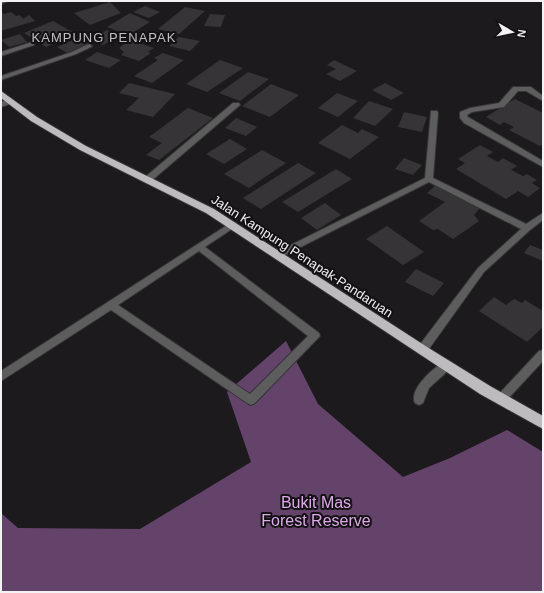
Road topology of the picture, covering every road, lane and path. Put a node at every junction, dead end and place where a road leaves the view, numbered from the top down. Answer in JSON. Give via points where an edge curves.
{"nodes":[{"id":1,"x":5,"y":1,"type":"edge"},
{"id":2,"x":1,"y":2,"type":"edge"},
{"id":3,"x":32,"y":44,"type":"dead end"},
{"id":4,"x":89,"y":46,"type":"dead end"},
{"id":5,"x":1,"y":54,"type":"edge"},
{"id":6,"x":1,"y":78,"type":"edge"},
{"id":7,"x":543,"y":99,"type":"edge"},
{"id":8,"x":4,"y":100,"type":"edge"},
{"id":9,"x":236,"y":105,"type":"dead end"},
{"id":10,"x":434,"y":113,"type":"dead end"},
{"id":11,"x":543,"y":164,"type":"edge"},
{"id":12,"x":429,"y":179,"type":"junction"},
{"id":13,"x":147,"y":180,"type":"junction"},
{"id":14,"x":543,"y":216,"type":"edge"},
{"id":15,"x":232,"y":225,"type":"junction"},
{"id":16,"x":527,"y":228,"type":"junction"},
{"id":17,"x":199,"y":247,"type":"junction"},
{"id":18,"x":278,"y":255,"type":"junction"},
{"id":19,"x":111,"y":305,"type":"junction"},
{"id":20,"x":422,"y":350,"type":"junction"},
{"id":21,"x":543,"y":354,"type":"edge"},
{"id":22,"x":446,"y":365,"type":"junction"},
{"id":23,"x":1,"y":377,"type":"edge"},
{"id":24,"x":502,"y":398,"type":"junction"},
{"id":25,"x":419,"y":400,"type":"dead end"},
{"id":26,"x":543,"y":423,"type":"edge"}],
"edges":[{"from":1,"to":2,"type":"street"},
{"from":3,"to":5,"type":"street"},
{"from":4,"to":6,"type":"street","via":[[74,54]]},
{"from":7,"to":11,"type":"street","via":[[528,89],[516,89],[503,104],[470,110],[463,114],[467,121]]},
{"from":8,"to":13,"type":"highway","name":"Jalan Kampung Penapak-Pandaruan","via":[[83,148]]},
{"from":9,"to":13,"type":"street"},
{"from":10,"to":12,"type":"street"},
{"from":12,"to":16,"type":"street"},
{"from":12,"to":18,"type":"street"},
{"from":13,"to":15,"type":"highway","name":"Jalan Kampung Penapak-Pandaruan","via":[[210,211]]},
{"from":14,"to":16,"type":"street"},
{"from":15,"to":17,"type":"street"},
{"from":15,"to":18,"type":"highway","name":"Jalan Kampung Penapak-Pandaruan"},
{"from":16,"to":20,"type":"street","via":[[481,270]]},
{"from":17,"to":19,"type":"street"},
{"from":17,"to":19,"type":"street","via":[[315,336],[251,400]]},
{"from":18,"to":20,"type":"highway","name":"Jalan Kampung Penapak-Pandaruan"},
{"from":19,"to":23,"type":"street"},
{"from":20,"to":22,"type":"highway","name":"Jalan Kampung Penapak-Pandaruan"},
{"from":21,"to":24,"type":"street"},
{"from":22,"to":24,"type":"highway","name":"Jalan Kampung Penapak-Pandaruan"},
{"from":22,"to":25,"type":"street","via":[[435,374],[419,395]]},
{"from":24,"to":26,"type":"highway","name":"Jalan Kampung Penapak-Pandaruan"}]}
